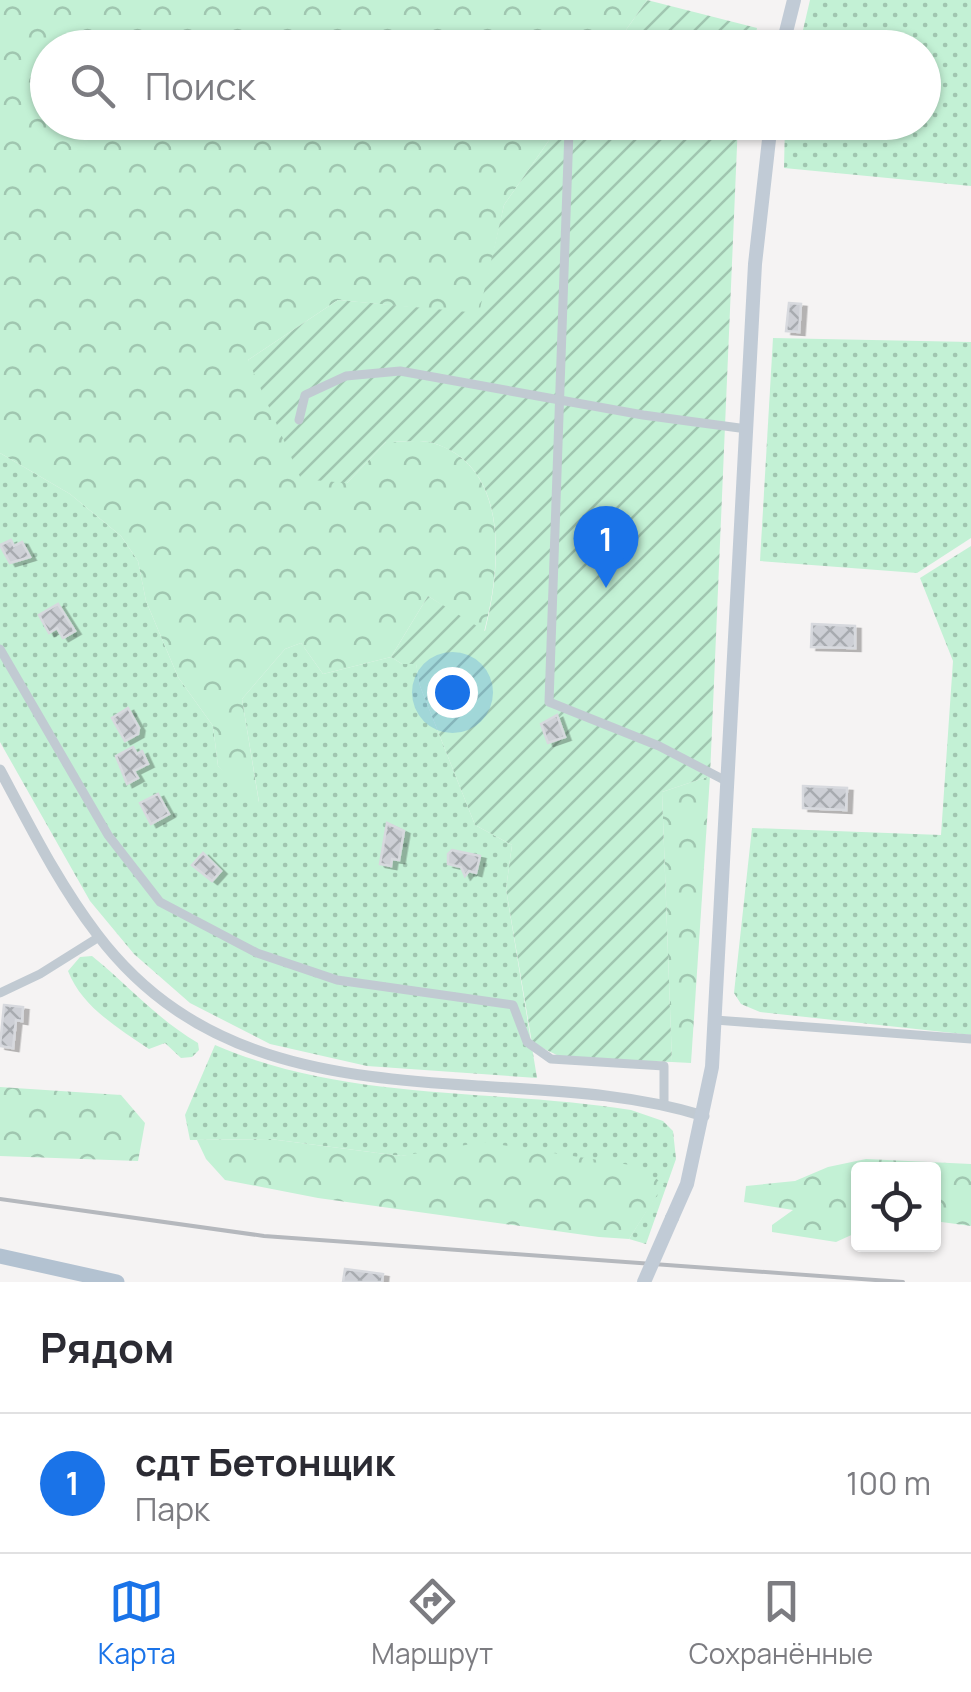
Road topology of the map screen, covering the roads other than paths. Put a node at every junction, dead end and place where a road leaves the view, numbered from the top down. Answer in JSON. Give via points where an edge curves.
{"nodes":[{"id":1,"x":794,"y":0,"type":"edge"},
{"id":2,"x":786,"y":30,"type":"edge"},
{"id":3,"x":569,"y":140,"type":"edge"},
{"id":4,"x":768,"y":140,"type":"edge"},
{"id":5,"x":561,"y":402,"type":"junction"},
{"id":6,"x":299,"y":420,"type":"dead end"},
{"id":7,"x":747,"y":429,"type":"junction"},
{"id":8,"x":0,"y":648,"type":"edge"},
{"id":9,"x":0,"y":770,"type":"edge"},
{"id":10,"x":728,"y":782,"type":"junction"},
{"id":11,"x":98,"y":937,"type":"junction"},
{"id":12,"x":0,"y":993,"type":"edge"},
{"id":13,"x":715,"y":1020,"type":"junction"},
{"id":14,"x":971,"y":1039,"type":"edge"},
{"id":15,"x":664,"y":1104,"type":"junction"},
{"id":16,"x":704,"y":1116,"type":"junction"},
{"id":17,"x":0,"y":1256,"type":"edge"},
{"id":18,"x":118,"y":1282,"type":"edge"},
{"id":19,"x":644,"y":1282,"type":"edge"}],
"edges":[{"from":1,"to":2,"type":"main road"},
{"from":3,"to":5,"type":"street"},
{"from":4,"to":7,"type":"main road"},
{"from":5,"to":6,"type":"street","via":[[400,371],[346,376],[305,395]]},
{"from":5,"to":7,"type":"street"},
{"from":5,"to":10,"type":"street","via":[[549,702]]},
{"from":7,"to":10,"type":"main road"},
{"from":8,"to":15,"type":"street","via":[[108,836],[160,902],[257,953],[337,980],[513,1006],[527,1042],[550,1059],[664,1066]]},
{"from":9,"to":11,"type":"street"},
{"from":10,"to":13,"type":"main road"},
{"from":11,"to":12,"type":"street"},
{"from":11,"to":15,"type":"street","via":[[150,990],[196,1024],[287,1062],[371,1080]]},
{"from":13,"to":14,"type":"street"},
{"from":13,"to":16,"type":"main road"},
{"from":15,"to":16,"type":"street"},
{"from":16,"to":19,"type":"main road","bridge":true,"via":[[687,1184]]},
{"from":17,"to":18,"type":"main road"}]}
